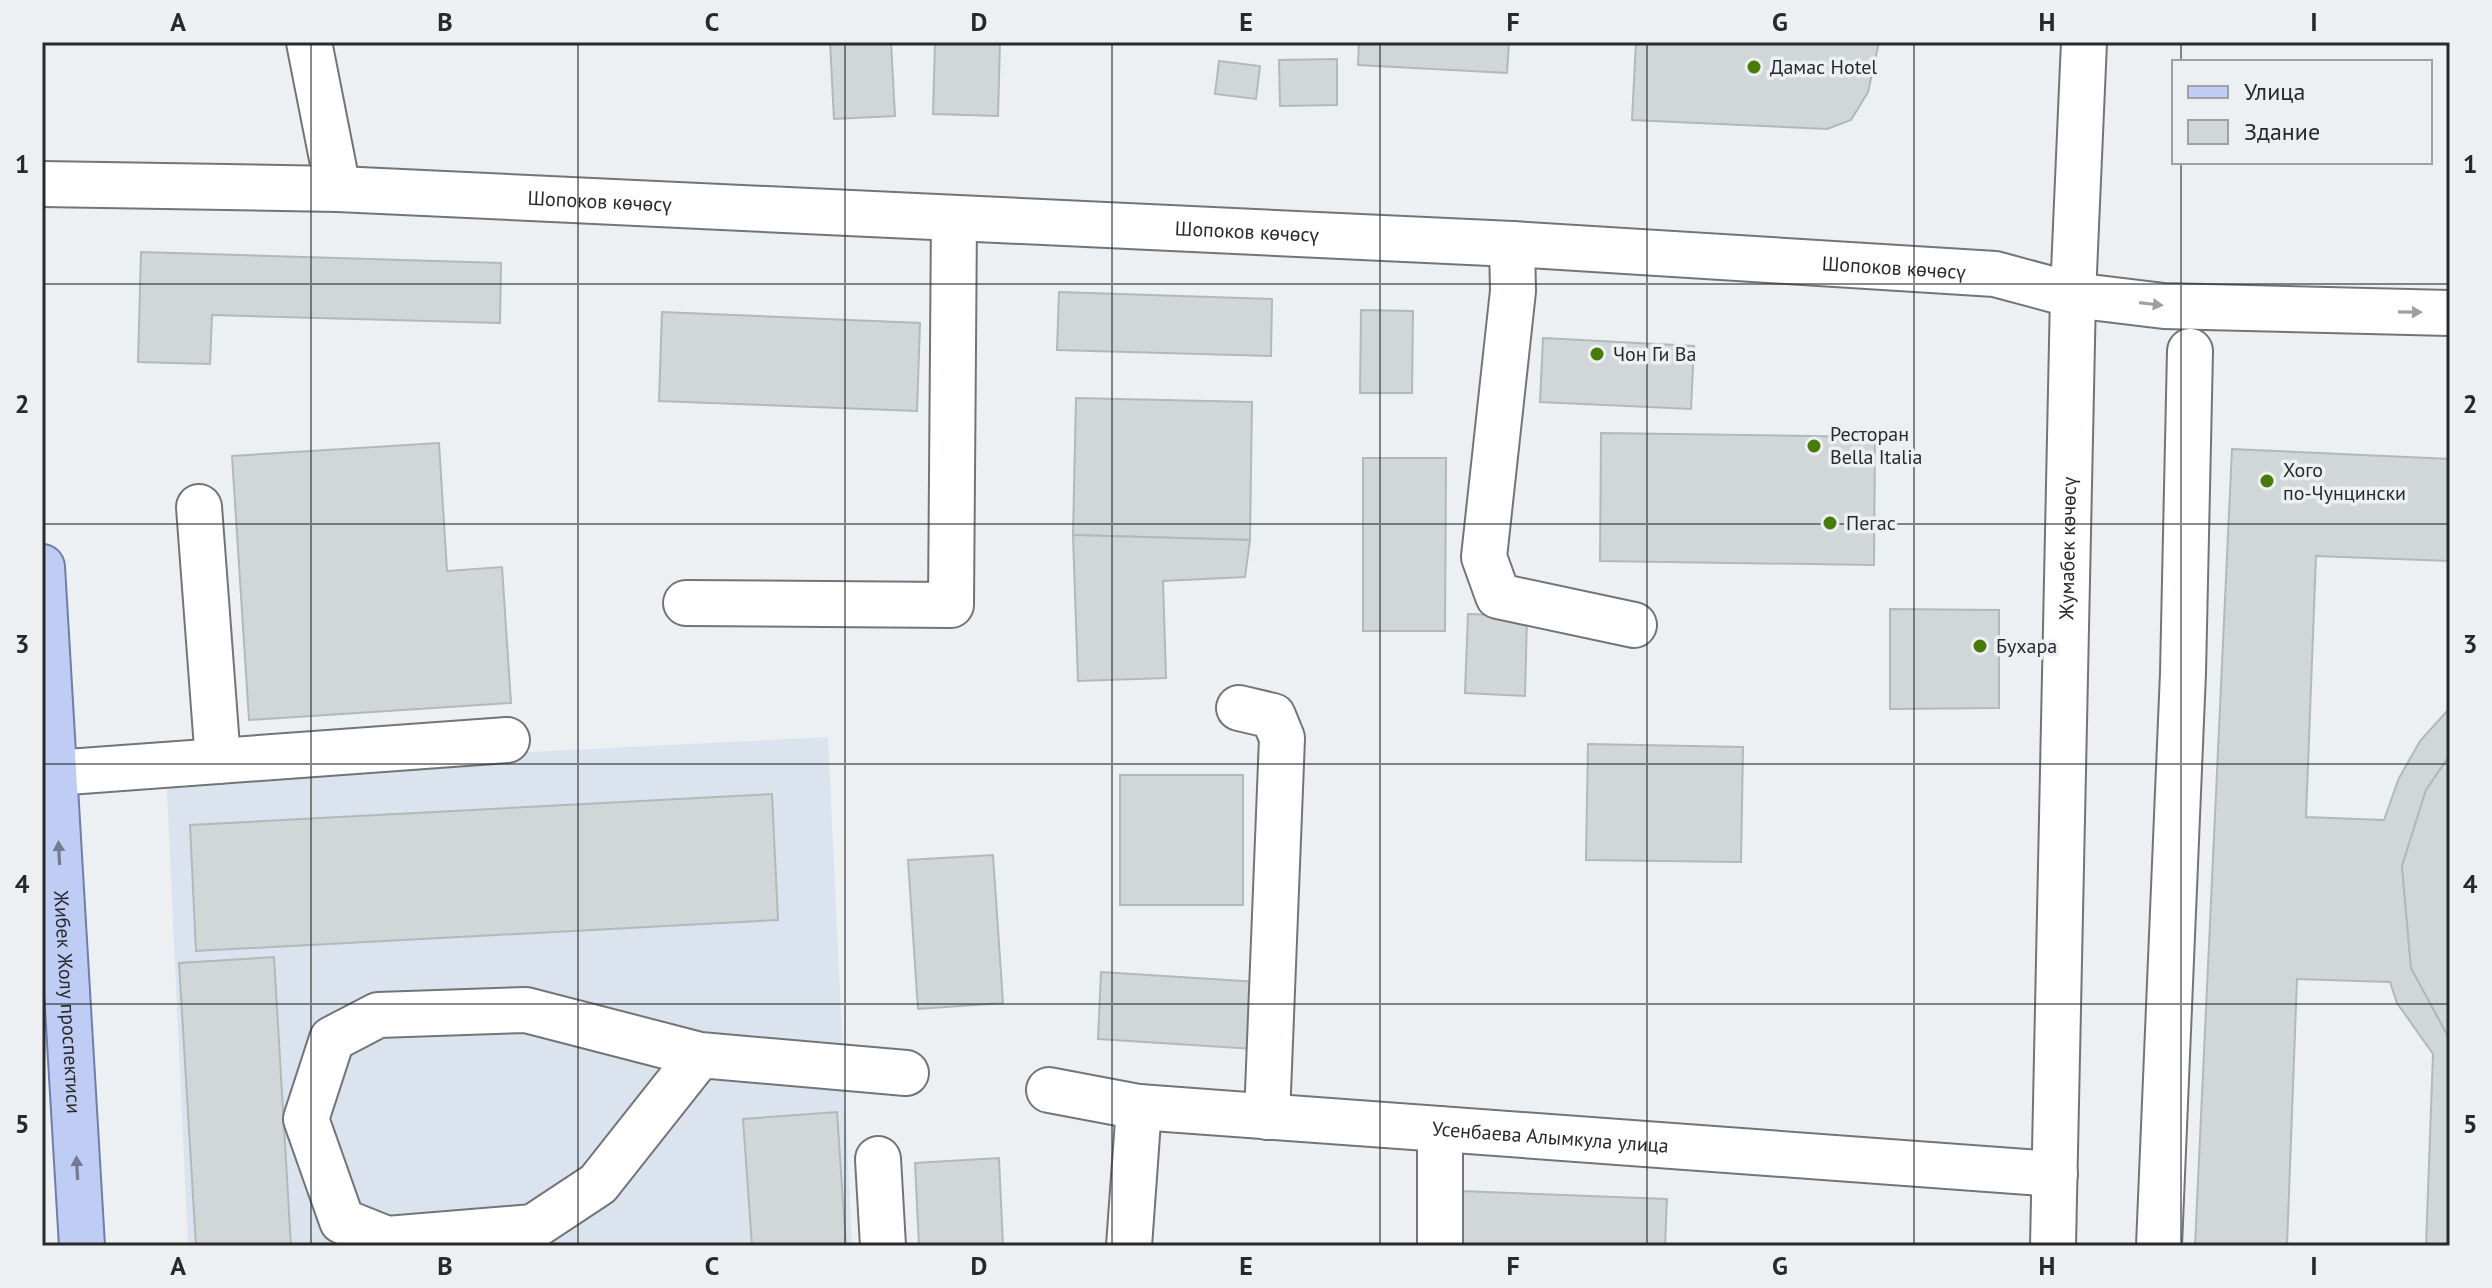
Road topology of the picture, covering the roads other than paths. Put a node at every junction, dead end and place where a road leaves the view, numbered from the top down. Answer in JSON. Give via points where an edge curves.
{"nodes":[{"id":1,"x":309,"y":42,"type":"edge"},
{"id":2,"x":2084,"y":42,"type":"edge"},
{"id":3,"x":42,"y":184,"type":"edge"},
{"id":4,"x":338,"y":189,"type":"junction"},
{"id":5,"x":954,"y":218,"type":"junction"},
{"id":6,"x":1512,"y":244,"type":"junction"},
{"id":7,"x":2073,"y":295,"type":"junction"},
{"id":8,"x":2450,"y":313,"type":"edge"},
{"id":9,"x":2190,"y":351,"type":"dead end"},
{"id":10,"x":199,"y":507,"type":"dead end"},
{"id":11,"x":42,"y":567,"type":"edge"},
{"id":12,"x":686,"y":603,"type":"dead end"},
{"id":13,"x":1634,"y":625,"type":"dead end"},
{"id":14,"x":1239,"y":708,"type":"dead end"},
{"id":15,"x":507,"y":740,"type":"dead end"},
{"id":16,"x":218,"y":761,"type":"junction"},
{"id":17,"x":54,"y":773,"type":"junction"},
{"id":18,"x":700,"y":1055,"type":"junction"},
{"id":19,"x":906,"y":1073,"type":"dead end"},
{"id":20,"x":1049,"y":1090,"type":"dead end"},
{"id":21,"x":1139,"y":1107,"type":"junction"},
{"id":22,"x":1267,"y":1117,"type":"junction"},
{"id":23,"x":1440,"y":1129,"type":"junction"},
{"id":24,"x":878,"y":1159,"type":"dead end"},
{"id":25,"x":2055,"y":1174,"type":"junction"},
{"id":26,"x":82,"y":1246,"type":"edge"},
{"id":27,"x":883,"y":1246,"type":"edge"},
{"id":28,"x":1129,"y":1246,"type":"edge"},
{"id":29,"x":1440,"y":1246,"type":"edge"},
{"id":30,"x":2053,"y":1246,"type":"edge"},
{"id":31,"x":2159,"y":1246,"type":"edge"}],
"edges":[{"from":1,"to":4,"type":"street"},
{"from":2,"to":7,"type":"street","name":"Жумабек көчөсү"},
{"from":3,"to":4,"type":"street","name":"Шопоков көчөсү"},
{"from":4,"to":5,"type":"street","name":"Шопоков көчөсү"},
{"from":5,"to":6,"type":"street","name":"Шопоков көчөсү"},
{"from":5,"to":12,"type":"street","via":[[951,605]]},
{"from":6,"to":7,"type":"street","name":"Шопоков көчөсү","via":[[1995,274]]},
{"from":6,"to":13,"type":"street","via":[[1513,291],[1484,557],[1498,596]]},
{"from":7,"to":8,"type":"street","name":"Шопоков көчөсү","one_way":true,"via":[[2164,306]]},
{"from":7,"to":25,"type":"street","name":"Жумабек көчөсү"},
{"from":9,"to":31,"type":"street","via":[[2183,673]]},
{"from":10,"to":16,"type":"street"},
{"from":11,"to":17,"type":"main road","name":"Жибек Жолу проспектиси"},
{"from":14,"to":22,"type":"street","via":[[1273,716],[1282,738]]},
{"from":15,"to":16,"type":"street"},
{"from":16,"to":17,"type":"street"},
{"from":26,"to":17,"type":"main road","name":"Жибек Жолу проспектиси","one_way":true},
{"from":18,"to":18,"type":"street","via":[[526,1010],[378,1015],[332,1039],[306,1119],[342,1221],[387,1239],[533,1227],[598,1184]]},
{"from":18,"to":19,"type":"street"},
{"from":20,"to":21,"type":"street","name":"Усенбаева Алымкула улица"},
{"from":21,"to":22,"type":"street","name":"Усенбаева Алымкула улица"},
{"from":21,"to":28,"type":"street"},
{"from":22,"to":23,"type":"street","name":"Усенбаева Алымкула улица"},
{"from":23,"to":25,"type":"street","name":"Усенбаева Алымкула улица"},
{"from":23,"to":29,"type":"street"},
{"from":24,"to":27,"type":"street"},
{"from":25,"to":30,"type":"street","name":"Жумабек көчөсү"}]}
